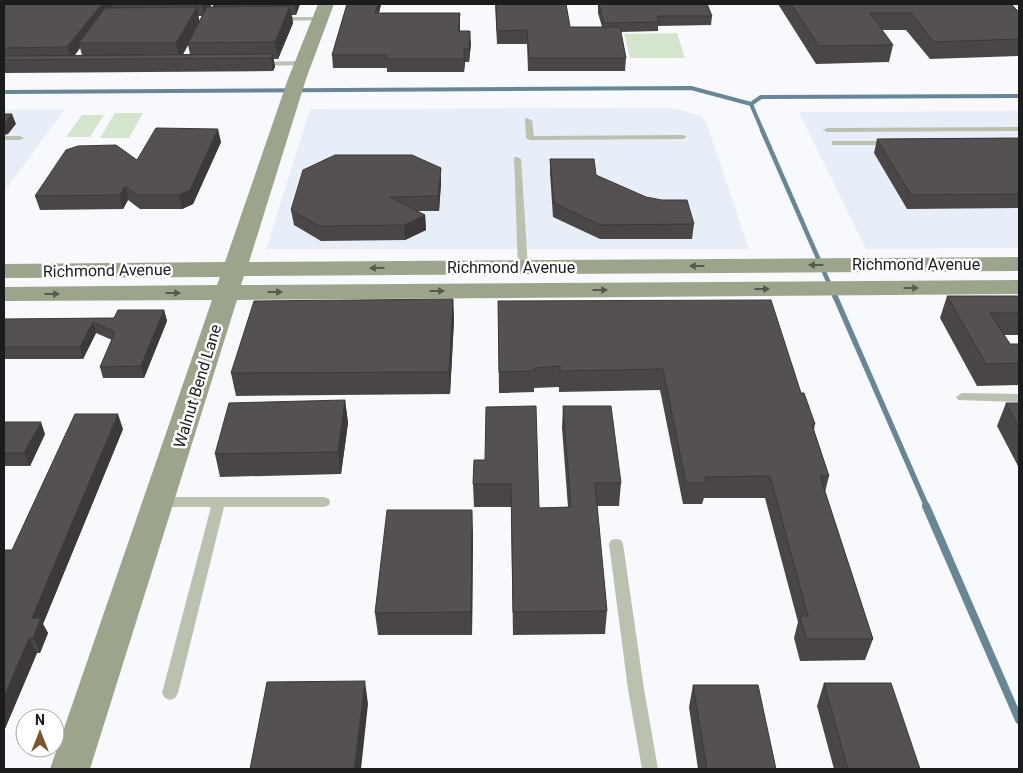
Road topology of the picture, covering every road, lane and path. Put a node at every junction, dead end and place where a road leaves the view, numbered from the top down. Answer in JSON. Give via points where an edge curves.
{"nodes":[{"id":1,"x":323,"y":11,"type":"edge"},
{"id":2,"x":266,"y":20,"type":"edge"},
{"id":3,"x":302,"y":63,"type":"junction"},
{"id":4,"x":255,"y":64,"type":"edge"},
{"id":5,"x":528,"y":120,"type":"dead end"},
{"id":6,"x":827,"y":130,"type":"dead end"},
{"id":7,"x":1019,"y":130,"type":"edge"},
{"id":8,"x":683,"y":137,"type":"dead end"},
{"id":9,"x":4,"y":138,"type":"edge"},
{"id":10,"x":20,"y":138,"type":"dead end"},
{"id":11,"x":835,"y":143,"type":"dead end"},
{"id":12,"x":903,"y":143,"type":"edge"},
{"id":13,"x":517,"y":159,"type":"dead end"},
{"id":14,"x":993,"y":264,"type":"junction"},
{"id":15,"x":1019,"y":264,"type":"edge"},
{"id":16,"x":523,"y":267,"type":"junction"},
{"id":17,"x":4,"y":271,"type":"edge"},
{"id":18,"x":488,"y":279,"type":"junction"},
{"id":19,"x":230,"y":281,"type":"junction"},
{"id":20,"x":1014,"y":287,"type":"edge"},
{"id":21,"x":4,"y":294,"type":"edge"},
{"id":22,"x":962,"y":397,"type":"dead end"},
{"id":23,"x":1019,"y":398,"type":"edge"},
{"id":24,"x":159,"y":502,"type":"junction"},
{"id":25,"x":220,"y":502,"type":"junction"},
{"id":26,"x":324,"y":502,"type":"dead end"},
{"id":27,"x":616,"y":544,"type":"dead end"},
{"id":28,"x":170,"y":693,"type":"dead end"},
{"id":29,"x":70,"y":769,"type":"edge"},
{"id":30,"x":650,"y":769,"type":"edge"}],
"edges":[{"from":1,"to":2,"type":"lane"},
{"from":1,"to":3,"type":"main road","name":"Walnut Bend Lane"},
{"from":3,"to":4,"type":"lane"},
{"from":3,"to":19,"type":"main road","name":"Walnut Bend Lane"},
{"from":5,"to":8,"type":"lane","via":[[530,138]]},
{"from":6,"to":7,"type":"lane"},
{"from":9,"to":10,"type":"lane"},
{"from":11,"to":12,"type":"lane"},
{"from":13,"to":16,"type":"lane"},
{"from":14,"to":15,"type":"main road","name":"Richmond Avenue"},
{"from":14,"to":16,"type":"main road","name":"Richmond Avenue","one_way":true},
{"from":14,"to":20,"type":"main road"},
{"from":16,"to":18,"type":"main road","name":"Richmond Avenue"},
{"from":17,"to":19,"type":"main road","name":"Richmond Avenue"},
{"from":18,"to":19,"type":"main road","name":"Richmond Avenue"},
{"from":18,"to":20,"type":"main road","name":"Richmond Avenue","one_way":true,"via":[[795,289]]},
{"from":21,"to":19,"type":"main road","name":"Richmond Avenue","one_way":true},
{"from":19,"to":24,"type":"main road","name":"Walnut Bend Lane"},
{"from":22,"to":23,"type":"lane"},
{"from":24,"to":25,"type":"lane"},
{"from":24,"to":29,"type":"main road","name":"Walnut Bend Lane"},
{"from":25,"to":26,"type":"lane"},
{"from":25,"to":28,"type":"lane"},
{"from":27,"to":30,"type":"lane"}]}
